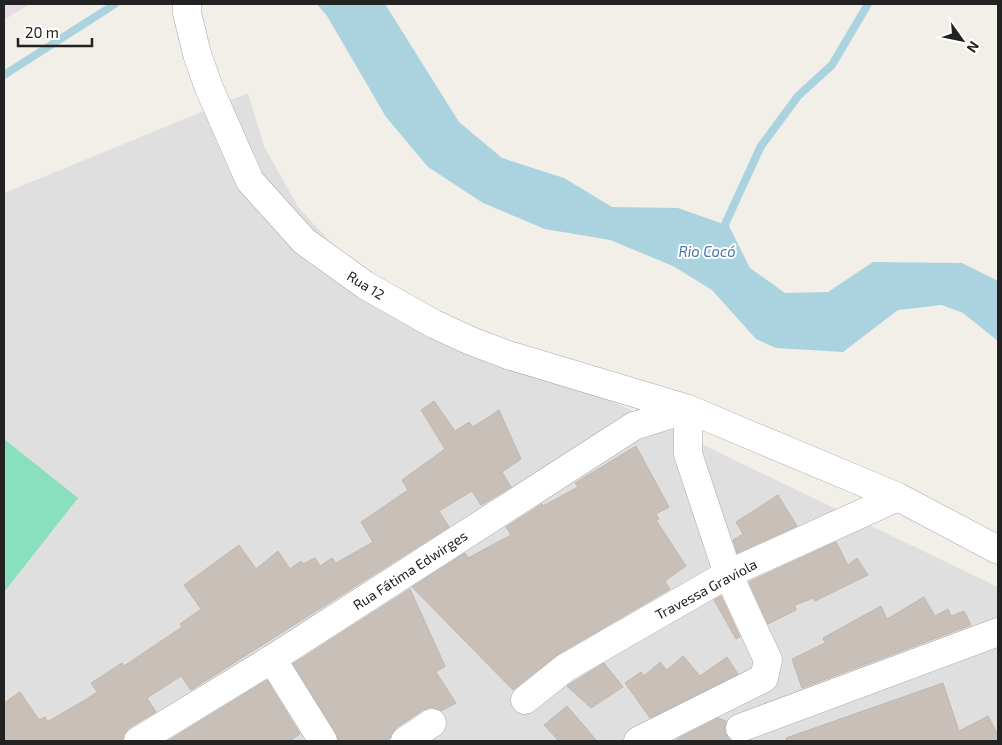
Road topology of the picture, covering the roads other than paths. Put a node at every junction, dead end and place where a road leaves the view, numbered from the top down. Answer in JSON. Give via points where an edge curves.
{"nodes":[{"id":1,"x":187,"y":4,"type":"edge"},
{"id":2,"x":688,"y":409,"type":"junction"},
{"id":3,"x":898,"y":497,"type":"junction"},
{"id":4,"x":998,"y":550,"type":"edge"},
{"id":5,"x":728,"y":574,"type":"junction"},
{"id":6,"x":998,"y":632,"type":"edge"},
{"id":7,"x":272,"y":659,"type":"junction"},
{"id":8,"x":764,"y":678,"type":"junction"},
{"id":9,"x":728,"y":696,"type":"junction"},
{"id":10,"x":525,"y":700,"type":"dead end"},
{"id":11,"x":767,"y":718,"type":"junction"},
{"id":12,"x":432,"y":723,"type":"dead end"},
{"id":13,"x":743,"y":734,"type":"edge"},
{"id":14,"x":138,"y":741,"type":"edge"},
{"id":15,"x":323,"y":741,"type":"edge"},
{"id":16,"x":405,"y":741,"type":"edge"},
{"id":17,"x":638,"y":741,"type":"edge"}],
"edges":[{"from":1,"to":2,"type":"street","name":"Rua 12","via":[[197,54],[209,88],[250,181],[304,240],[365,285],[470,341]]},
{"from":2,"to":3,"type":"street","name":"Rua 12"},
{"from":2,"to":5,"type":"street","via":[[688,454]]},
{"from":2,"to":7,"type":"street","name":"Rua Fátima Edwirges","via":[[634,426]]},
{"from":3,"to":4,"type":"street","name":"Rua 12"},
{"from":3,"to":5,"type":"street","name":"Travessa Graviola"},
{"from":5,"to":8,"type":"street","via":[[768,660]]},
{"from":5,"to":10,"type":"street","name":"Travessa Graviola","via":[[565,668]]},
{"from":6,"to":11,"type":"street"},
{"from":7,"to":14,"type":"street","name":"Rua Fátima Edwirges"},
{"from":7,"to":15,"type":"street"},
{"from":8,"to":9,"type":"street"},
{"from":8,"to":11,"type":"street"},
{"from":9,"to":13,"type":"street"},
{"from":9,"to":17,"type":"street"},
{"from":11,"to":13,"type":"street"},
{"from":12,"to":16,"type":"street"}]}
